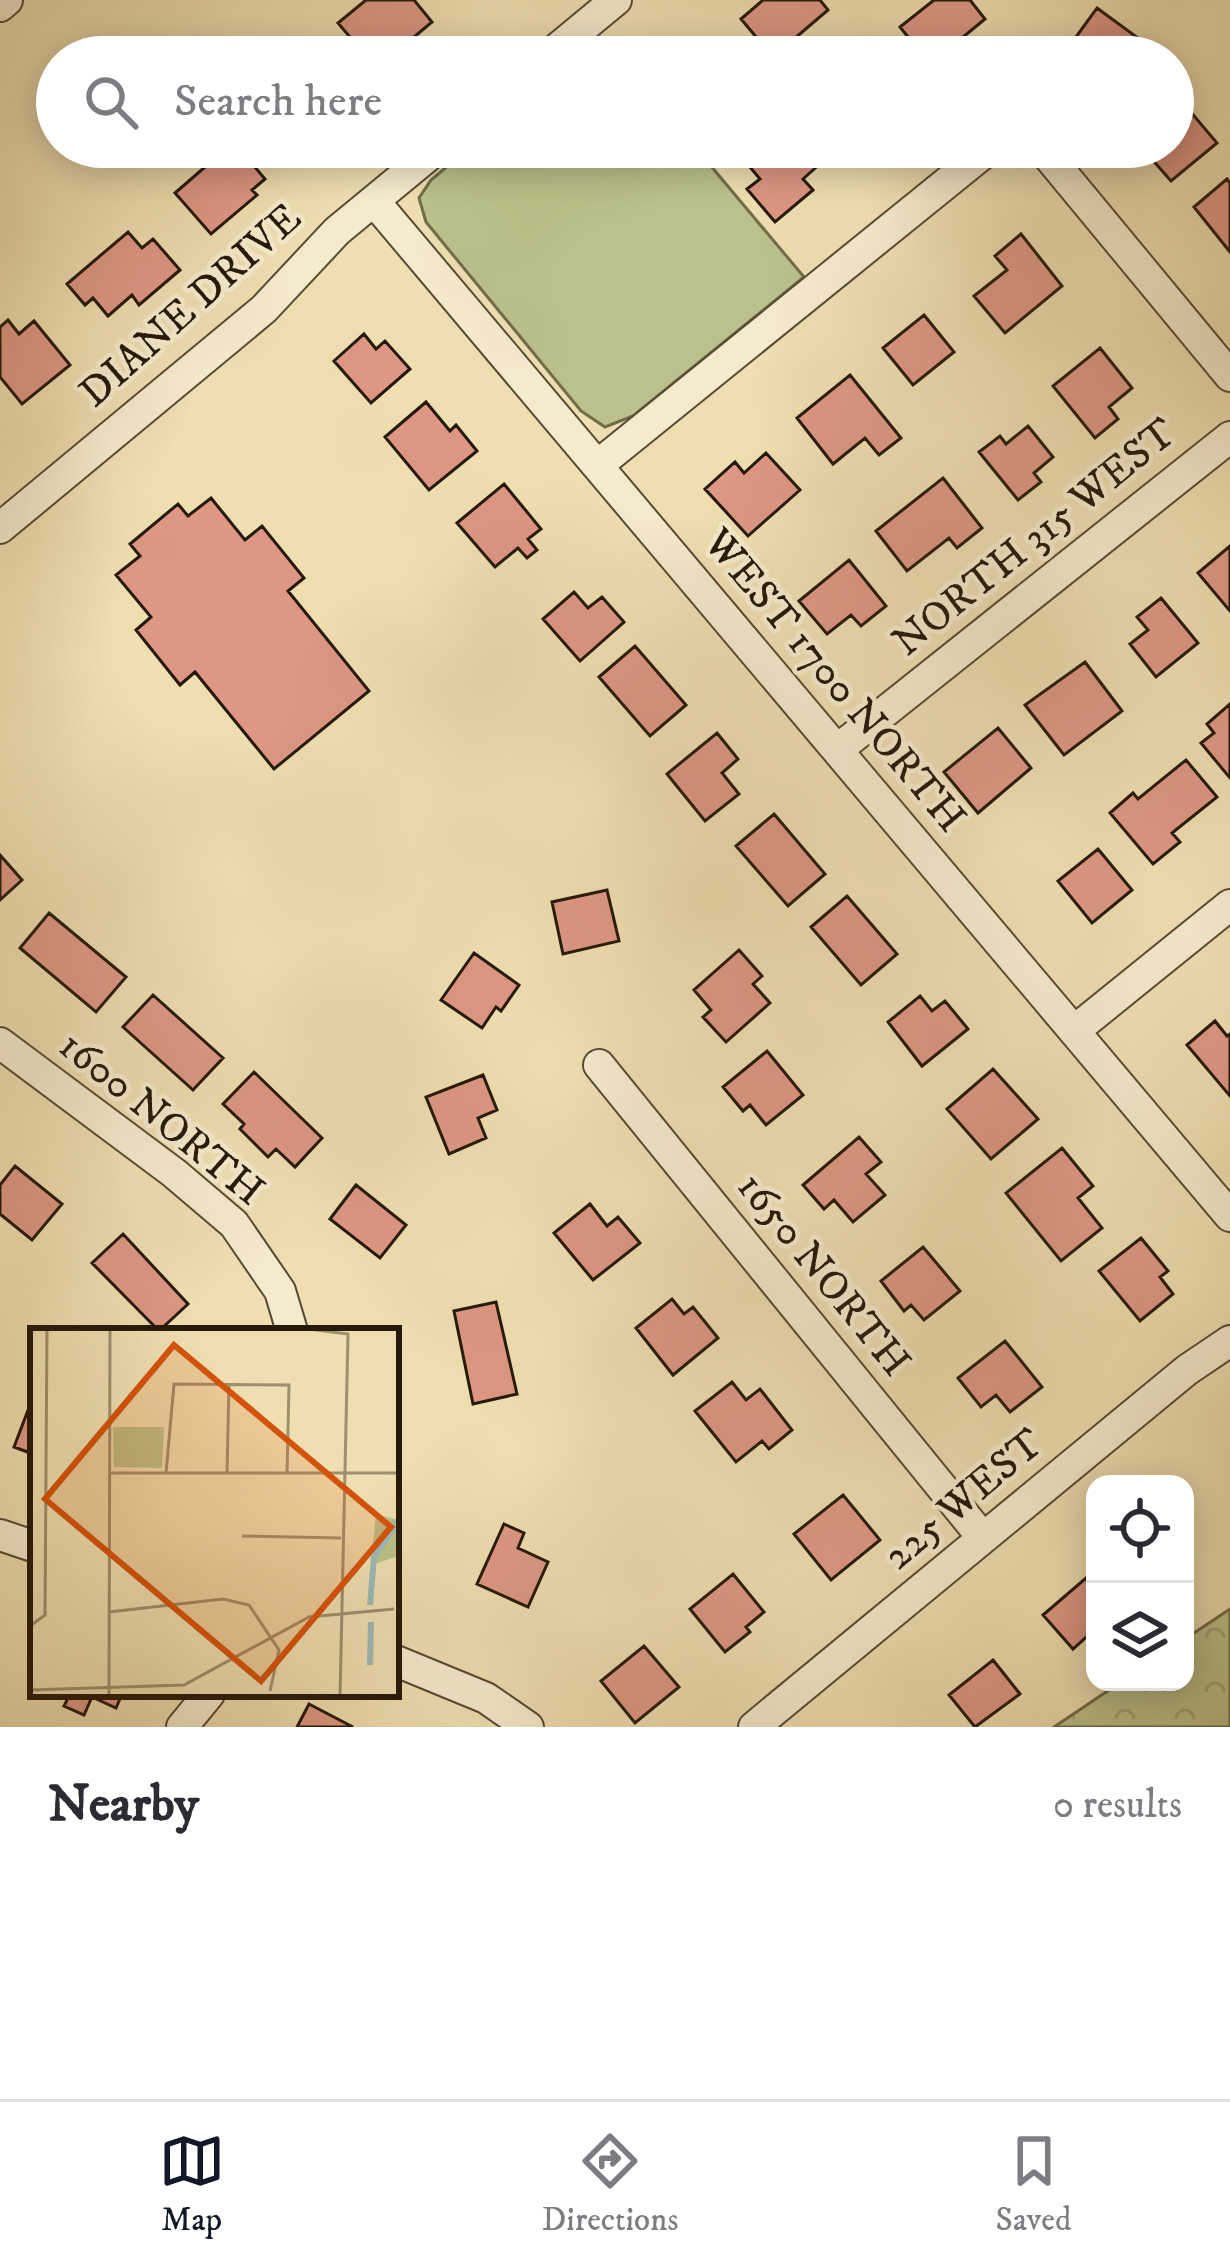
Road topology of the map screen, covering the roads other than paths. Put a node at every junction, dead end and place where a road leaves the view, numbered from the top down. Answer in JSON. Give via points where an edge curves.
{"nodes":[{"id":1,"x":616,"y":0,"type":"edge"},
{"id":2,"x":572,"y":36,"type":"edge"},
{"id":3,"x":414,"y":168,"type":"edge"},
{"id":4,"x":965,"y":168,"type":"edge"},
{"id":5,"x":1058,"y":168,"type":"edge"},
{"id":6,"x":374,"y":201,"type":"junction"},
{"id":7,"x":1230,"y":376,"type":"edge"},
{"id":8,"x":1230,"y":436,"type":"edge"},
{"id":9,"x":598,"y":465,"type":"junction"},
{"id":10,"x":0,"y":528,"type":"edge"},
{"id":11,"x":837,"y":750,"type":"junction"},
{"id":12,"x":1230,"y":905,"type":"edge"},
{"id":13,"x":1074,"y":1031,"type":"junction"},
{"id":14,"x":0,"y":1043,"type":"edge"},
{"id":15,"x":599,"y":1066,"type":"dead end"},
{"id":16,"x":1230,"y":1216,"type":"edge"},
{"id":17,"x":291,"y":1328,"type":"edge"},
{"id":18,"x":1230,"y":1341,"type":"edge"},
{"id":19,"x":0,"y":1535,"type":"edge"},
{"id":20,"x":983,"y":1538,"type":"junction"},
{"id":21,"x":30,"y":1545,"type":"edge"},
{"id":22,"x":399,"y":1662,"type":"edge"},
{"id":23,"x":206,"y":1697,"type":"edge"},
{"id":24,"x":182,"y":1727,"type":"edge"},
{"id":25,"x":528,"y":1727,"type":"edge"},
{"id":26,"x":754,"y":1727,"type":"edge"}],
"edges":[{"from":1,"to":2,"type":"street"},
{"from":3,"to":6,"type":"street","name":"DIANE DRIVE"},
{"from":4,"to":9,"type":"street"},
{"from":5,"to":7,"type":"street"},
{"from":6,"to":9,"type":"street","name":"WEST 1700 NORTH"},
{"from":6,"to":10,"type":"street","name":"DIANE DRIVE","via":[[264,309]]},
{"from":8,"to":11,"type":"street","name":"NORTH 315 WEST"},
{"from":9,"to":11,"type":"street","name":"WEST 1700 NORTH"},
{"from":11,"to":13,"type":"street","name":"WEST 1700 NORTH"},
{"from":12,"to":13,"type":"street"},
{"from":13,"to":16,"type":"street","name":"WEST 1700 NORTH"},
{"from":14,"to":17,"type":"street","name":"1600 NORTH","via":[[234,1224],[280,1291]]},
{"from":15,"to":20,"type":"street","name":"1650 NORTH"},
{"from":18,"to":20,"type":"street","name":"225 WEST"},
{"from":19,"to":21,"type":"street"},
{"from":20,"to":26,"type":"street","name":"225 WEST"},
{"from":22,"to":25,"type":"street","via":[[486,1698]]},
{"from":23,"to":24,"type":"street"}]}
